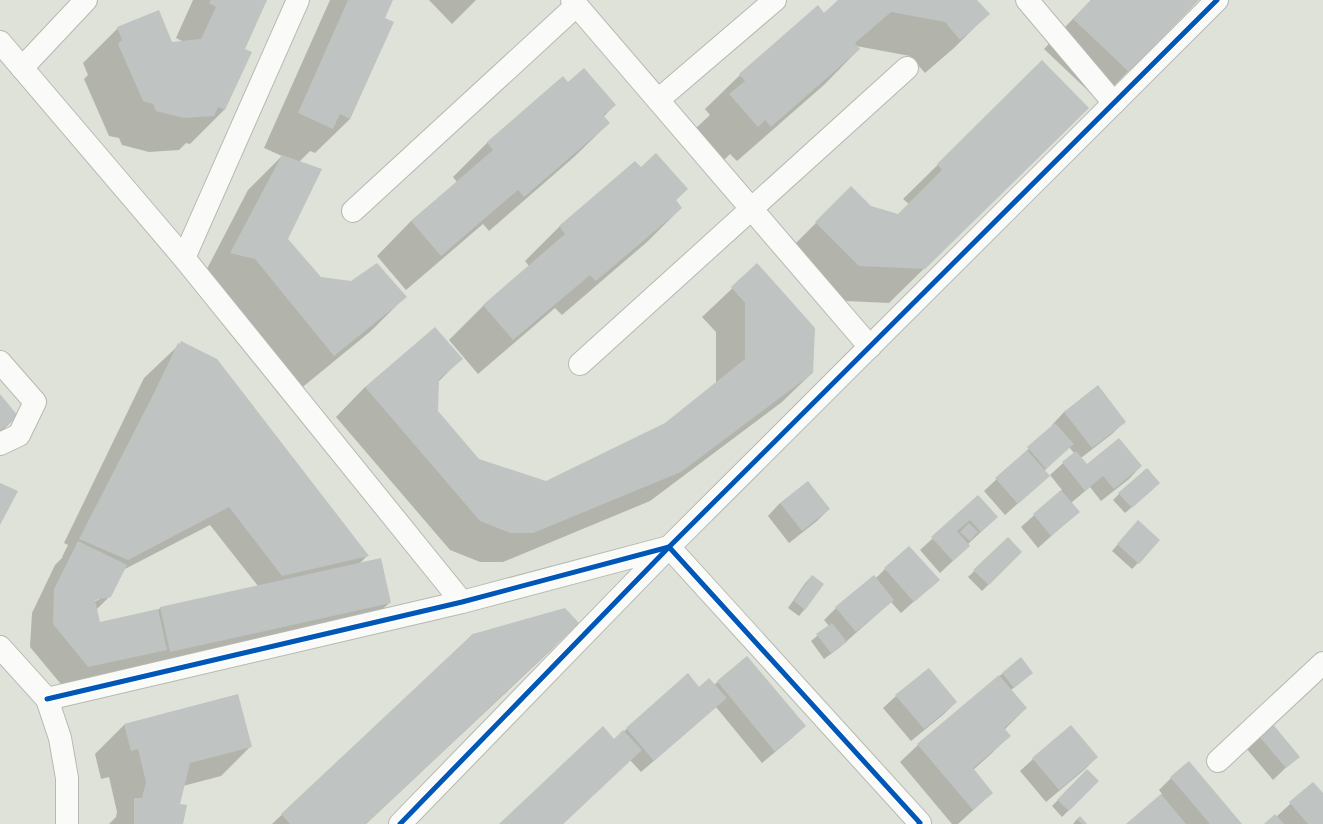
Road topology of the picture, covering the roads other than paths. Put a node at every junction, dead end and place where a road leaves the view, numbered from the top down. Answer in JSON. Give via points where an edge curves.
{"nodes":[{"id":1,"x":86,"y":0,"type":"edge"},
{"id":2,"x":298,"y":0,"type":"edge"},
{"id":3,"x":775,"y":0,"type":"edge"},
{"id":4,"x":1027,"y":0,"type":"edge"},
{"id":5,"x":1217,"y":0,"type":"edge"},
{"id":6,"x":574,"y":3,"type":"edge"},
{"id":7,"x":0,"y":42,"type":"edge"},
{"id":8,"x":22,"y":68,"type":"junction"},
{"id":9,"x":907,"y":68,"type":"dead end"},
{"id":10,"x":658,"y":100,"type":"junction"},
{"id":11,"x":1114,"y":103,"type":"junction"},
{"id":12,"x":752,"y":208,"type":"junction"},
{"id":13,"x":353,"y":211,"type":"dead end"},
{"id":14,"x":184,"y":258,"type":"junction"},
{"id":15,"x":870,"y":346,"type":"junction"},
{"id":16,"x":0,"y":362,"type":"edge"},
{"id":17,"x":580,"y":364,"type":"dead end"},
{"id":18,"x":0,"y":444,"type":"edge"},
{"id":19,"x":669,"y":547,"type":"junction"},
{"id":20,"x":462,"y":602,"type":"junction"},
{"id":21,"x":0,"y":647,"type":"edge"},
{"id":22,"x":1323,"y":664,"type":"edge"},
{"id":23,"x":47,"y":699,"type":"junction"},
{"id":24,"x":1218,"y":761,"type":"dead end"},
{"id":25,"x":67,"y":824,"type":"edge"},
{"id":26,"x":400,"y":824,"type":"edge"},
{"id":27,"x":919,"y":824,"type":"edge"}],
"edges":[{"from":1,"to":8,"type":"street"},
{"from":2,"to":14,"type":"street"},
{"from":3,"to":10,"type":"street"},
{"from":4,"to":11,"type":"street"},
{"from":5,"to":11,"type":"street"},
{"from":6,"to":10,"type":"street"},
{"from":6,"to":13,"type":"street"},
{"from":7,"to":8,"type":"street"},
{"from":8,"to":14,"type":"street"},
{"from":9,"to":12,"type":"street"},
{"from":10,"to":12,"type":"street"},
{"from":11,"to":15,"type":"street"},
{"from":12,"to":15,"type":"street"},
{"from":12,"to":17,"type":"street"},
{"from":14,"to":20,"type":"street"},
{"from":15,"to":19,"type":"street"},
{"from":16,"to":18,"type":"street","via":[[35,402],[19,435]]},
{"from":19,"to":20,"type":"street"},
{"from":19,"to":26,"type":"street"},
{"from":19,"to":27,"type":"street"},
{"from":20,"to":23,"type":"street"},
{"from":21,"to":23,"type":"street"},
{"from":22,"to":24,"type":"street"},
{"from":23,"to":25,"type":"street","via":[[60,738],[67,778]]}]}
